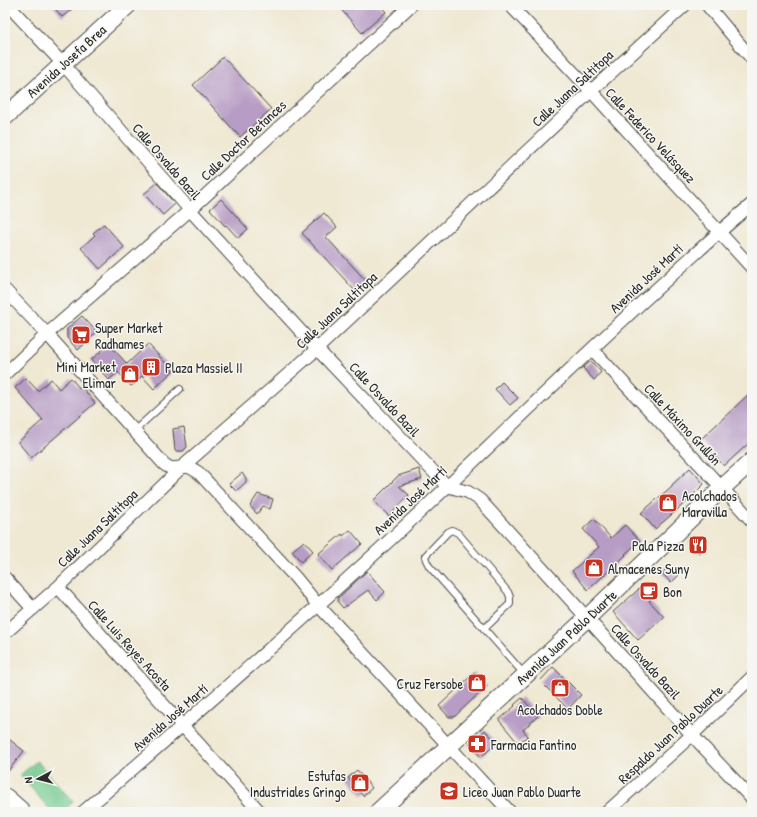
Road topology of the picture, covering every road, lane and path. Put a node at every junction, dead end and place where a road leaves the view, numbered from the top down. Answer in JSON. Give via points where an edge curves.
{"nodes":[{"id":1,"x":8,"y":5,"type":"edge"},
{"id":2,"x":128,"y":5,"type":"edge"},
{"id":3,"x":411,"y":5,"type":"edge"},
{"id":4,"x":510,"y":5,"type":"edge"},
{"id":5,"x":685,"y":5,"type":"edge"},
{"id":6,"x":707,"y":5,"type":"edge"},
{"id":7,"x":752,"y":59,"type":"edge"},
{"id":8,"x":64,"y":64,"type":"junction"},
{"id":9,"x":591,"y":91,"type":"junction"},
{"id":10,"x":5,"y":117,"type":"edge"},
{"id":11,"x":752,"y":204,"type":"edge"},
{"id":12,"x":190,"y":210,"type":"junction"},
{"id":13,"x":719,"y":231,"type":"junction"},
{"id":14,"x":752,"y":268,"type":"edge"},
{"id":15,"x":5,"y":290,"type":"edge"},
{"id":16,"x":48,"y":334,"type":"junction"},
{"id":17,"x":317,"y":349,"type":"junction"},
{"id":18,"x":592,"y":349,"type":"junction"},
{"id":19,"x":5,"y":374,"type":"edge"},
{"id":20,"x":180,"y":389,"type":"dead end"},
{"id":21,"x":134,"y":431,"type":"junction"},
{"id":22,"x":752,"y":461,"type":"edge"},
{"id":23,"x":181,"y":468,"type":"junction"},
{"id":24,"x":447,"y":486,"type":"junction"},
{"id":25,"x":722,"y":488,"type":"junction"},
{"id":26,"x":752,"y":521,"type":"edge"},
{"id":27,"x":5,"y":578,"type":"edge"},
{"id":28,"x":58,"y":587,"type":"junction"},
{"id":29,"x":318,"y":605,"type":"junction"},
{"id":30,"x":33,"y":609,"type":"junction"},
{"id":31,"x":588,"y":618,"type":"junction"},
{"id":32,"x":484,"y":629,"type":"junction"},
{"id":33,"x":5,"y":634,"type":"edge"},
{"id":34,"x":525,"y":676,"type":"junction"},
{"id":35,"x":752,"y":677,"type":"edge"},
{"id":36,"x":182,"y":726,"type":"junction"},
{"id":37,"x":692,"y":735,"type":"junction"},
{"id":38,"x":448,"y":746,"type":"junction"},
{"id":39,"x":5,"y":798,"type":"edge"},
{"id":40,"x":752,"y":798,"type":"edge"},
{"id":41,"x":21,"y":812,"type":"edge"},
{"id":42,"x":83,"y":812,"type":"edge"},
{"id":43,"x":260,"y":812,"type":"edge"},
{"id":44,"x":378,"y":812,"type":"edge"},
{"id":45,"x":510,"y":812,"type":"edge"},
{"id":46,"x":607,"y":812,"type":"edge"}],
"edges":[{"from":1,"to":8,"type":"street","name":"Calle Osvaldo Bazil"},
{"from":2,"to":8,"type":"main road","name":"Avenida Josefa Brea"},
{"from":3,"to":12,"type":"street","name":"Calle Doctor Betances"},
{"from":4,"to":9,"type":"street","name":"Calle Federico Velásquez"},
{"from":5,"to":9,"type":"street","name":"Calle Juana Saltitopa"},
{"from":6,"to":7,"type":"street"},
{"from":8,"to":10,"type":"main road","name":"Avenida Josefa Brea"},
{"from":8,"to":12,"type":"street","name":"Calle Osvaldo Bazil"},
{"from":9,"to":13,"type":"street","name":"Calle Federico Velásquez"},
{"from":9,"to":17,"type":"street","name":"Calle Juana Saltitopa"},
{"from":11,"to":13,"type":"street","name":"Avenida José Martí"},
{"from":12,"to":16,"type":"street","name":"Calle Doctor Betances"},
{"from":12,"to":17,"type":"street","name":"Calle Osvaldo Bazil"},
{"from":13,"to":14,"type":"street","name":"Calle Federico Velásquez"},
{"from":13,"to":18,"type":"street","name":"Avenida José Martí"},
{"from":15,"to":16,"type":"street"},
{"from":16,"to":19,"type":"street","name":"Calle Doctor Betances"},
{"from":16,"to":21,"type":"street"},
{"from":17,"to":23,"type":"street","name":"Calle Juana Saltitopa"},
{"from":17,"to":24,"type":"street","name":"Calle Osvaldo Bazil"},
{"from":18,"to":24,"type":"street","name":"Avenida José Martí"},
{"from":18,"to":25,"type":"street","name":"Calle Máximo Grullón"},
{"from":20,"to":21,"type":"lane"},
{"from":21,"to":23,"type":"street","via":[[168,468]]},
{"from":22,"to":25,"type":"main road","name":"Avenida Juan Pablo Duarte"},
{"from":23,"to":28,"type":"street","name":"Calle Juana Saltitopa"},
{"from":23,"to":29,"type":"street","via":[[187,467],[199,473]]},
{"from":24,"to":29,"type":"street","name":"Avenida José Martí"},
{"from":24,"to":31,"type":"street","name":"Calle Osvaldo Bazil","via":[[468,492],[480,500]]},
{"from":25,"to":26,"type":"street","name":"Calle Máximo Grullón"},
{"from":25,"to":31,"type":"main road","name":"Avenida Juan Pablo Duarte"},
{"from":27,"to":30,"type":"street"},
{"from":28,"to":30,"type":"street","name":"Calle Juana Saltitopa"},
{"from":28,"to":36,"type":"street","name":"Calle Luis Reyes Acosta"},
{"from":29,"to":36,"type":"street","name":"Avenida José Martí"},
{"from":29,"to":38,"type":"street"},
{"from":30,"to":33,"type":"street","name":"Calle Juana Saltitopa"},
{"from":31,"to":34,"type":"main road","name":"Avenida Juan Pablo Duarte"},
{"from":31,"to":37,"type":"street","name":"Calle Osvaldo Bazil"},
{"from":32,"to":32,"type":"lane","via":[[426,560],[425,556],[452,530],[458,533],[510,597],[510,604]]},
{"from":32,"to":34,"type":"lane"},
{"from":34,"to":38,"type":"main road","name":"Avenida Juan Pablo Duarte"},
{"from":35,"to":37,"type":"street","name":"Respaldo Juan Pablo Duarte"},
{"from":36,"to":42,"type":"street","name":"Avenida José Martí"},
{"from":36,"to":43,"type":"street","name":"Calle Luis Reyes Acosta"},
{"from":37,"to":40,"type":"street","name":"Calle Osvaldo Bazil"},
{"from":37,"to":46,"type":"street","name":"Respaldo Juan Pablo Duarte"},
{"from":38,"to":44,"type":"main road","name":"Avenida Juan Pablo Duarte"},
{"from":38,"to":45,"type":"street"},
{"from":39,"to":41,"type":"main road"}]}
